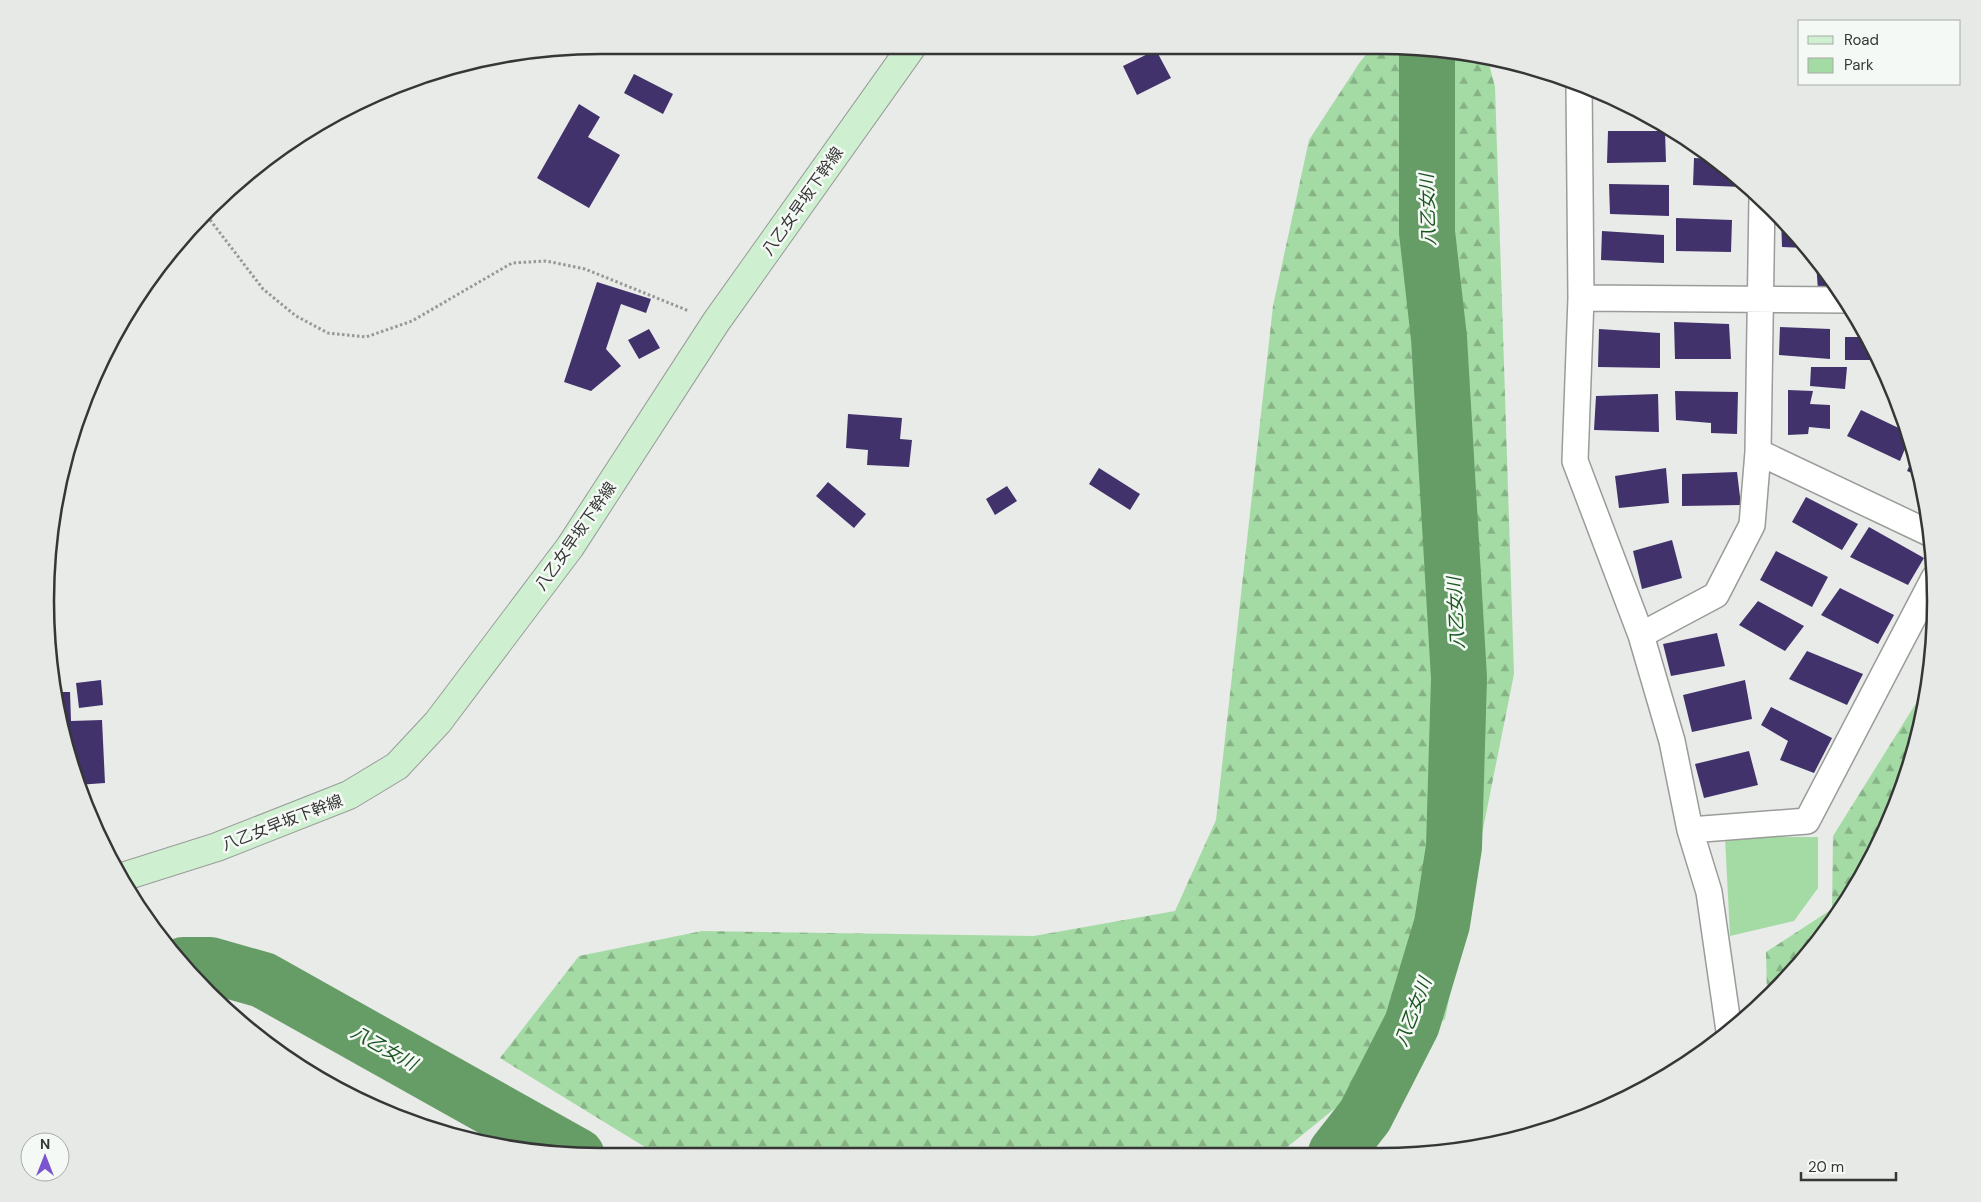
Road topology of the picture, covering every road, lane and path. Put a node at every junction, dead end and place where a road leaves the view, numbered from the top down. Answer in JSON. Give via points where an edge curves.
{"nodes":[{"id":1,"x":907,"y":54,"type":"edge"},
{"id":2,"x":1579,"y":91,"type":"edge"},
{"id":3,"x":1762,"y":209,"type":"edge"},
{"id":4,"x":209,"y":219,"type":"edge"},
{"id":5,"x":1582,"y":298,"type":"junction"},
{"id":6,"x":1759,"y":299,"type":"junction"},
{"id":7,"x":1837,"y":300,"type":"edge"},
{"id":8,"x":716,"y":322,"type":"junction"},
{"id":9,"x":1758,"y":452,"type":"junction"},
{"id":10,"x":1923,"y":530,"type":"edge"},
{"id":11,"x":1927,"y":592,"type":"edge"},
{"id":12,"x":1642,"y":635,"type":"junction"},
{"id":13,"x":1690,"y":830,"type":"junction"},
{"id":14,"x":127,"y":875,"type":"edge"},
{"id":15,"x":1729,"y":1022,"type":"edge"}],
"edges":[{"from":1,"to":8,"type":"street","name":"八乙女早坂下幹線"},
{"from":2,"to":5,"type":"street"},
{"from":3,"to":6,"type":"street"},
{"from":4,"to":8,"type":"path","via":[[263,289],[296,316],[328,333],[366,337],[412,321],[512,263],[546,260],[585,269]]},
{"from":5,"to":6,"type":"street"},
{"from":5,"to":12,"type":"street","via":[[1575,461]]},
{"from":6,"to":7,"type":"street"},
{"from":6,"to":9,"type":"street"},
{"from":8,"to":14,"type":"street","name":"八乙女早坂下幹線","via":[[570,547],[438,722],[397,766],[350,795],[217,847]]},
{"from":9,"to":10,"type":"street"},
{"from":9,"to":12,"type":"street","via":[[1752,525],[1716,595]]},
{"from":11,"to":13,"type":"street","via":[[1807,821]]},
{"from":12,"to":13,"type":"street","via":[[1672,741]]},
{"from":13,"to":15,"type":"street","via":[[1709,892]]}]}
